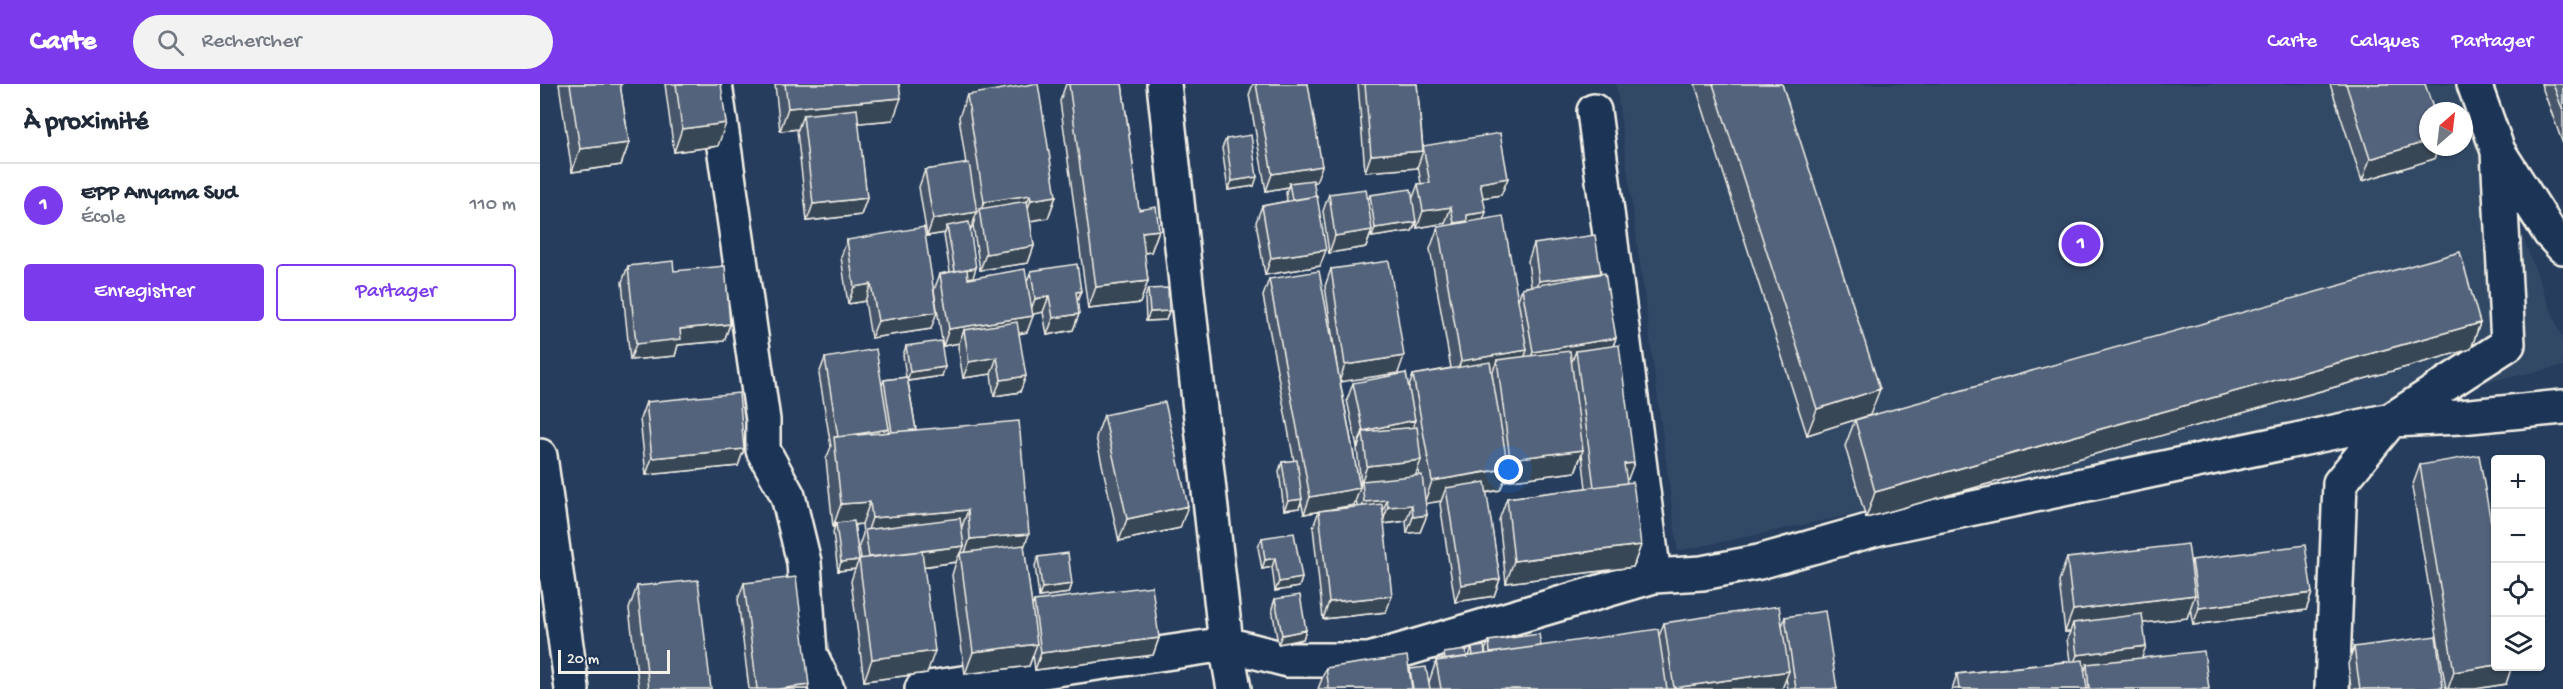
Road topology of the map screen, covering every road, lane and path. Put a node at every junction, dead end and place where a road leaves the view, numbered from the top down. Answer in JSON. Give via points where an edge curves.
{"nodes":[{"id":1,"x":715,"y":84,"type":"edge"},
{"id":2,"x":1164,"y":84,"type":"edge"},
{"id":3,"x":2474,"y":84,"type":"edge"},
{"id":4,"x":1594,"y":111,"type":"dead end"},
{"id":5,"x":2498,"y":151,"type":"junction"},
{"id":6,"x":2563,"y":247,"type":"edge"},
{"id":7,"x":2563,"y":407,"type":"edge"},
{"id":8,"x":2391,"y":420,"type":"junction"},
{"id":9,"x":540,"y":456,"type":"edge"},
{"id":10,"x":1654,"y":576,"type":"junction"},
{"id":11,"x":1226,"y":644,"type":"junction"},
{"id":12,"x":572,"y":689,"type":"edge"},
{"id":13,"x":827,"y":689,"type":"edge"},
{"id":14,"x":922,"y":689,"type":"edge"},
{"id":15,"x":1234,"y":689,"type":"edge"},
{"id":16,"x":2332,"y":689,"type":"edge"}],
"edges":[{"from":1,"to":13,"type":"street","via":[[763,420],[763,450],[788,496],[804,562],[810,654]]},
{"from":2,"to":11,"type":"street"},
{"from":3,"to":5,"type":"street"},
{"from":4,"to":10,"type":"street"},
{"from":5,"to":6,"type":"street"},
{"from":5,"to":8,"type":"street","via":[[2508,344]]},
{"from":7,"to":8,"type":"street"},
{"from":8,"to":10,"type":"street","via":[[1879,528],[1759,562],[1702,573]]},
{"from":8,"to":16,"type":"street","via":[[2340,483]]},
{"from":9,"to":12,"type":"street"},
{"from":10,"to":11,"type":"street","via":[[1369,660],[1288,660]]},
{"from":11,"to":14,"type":"street"},
{"from":11,"to":15,"type":"street"}]}
